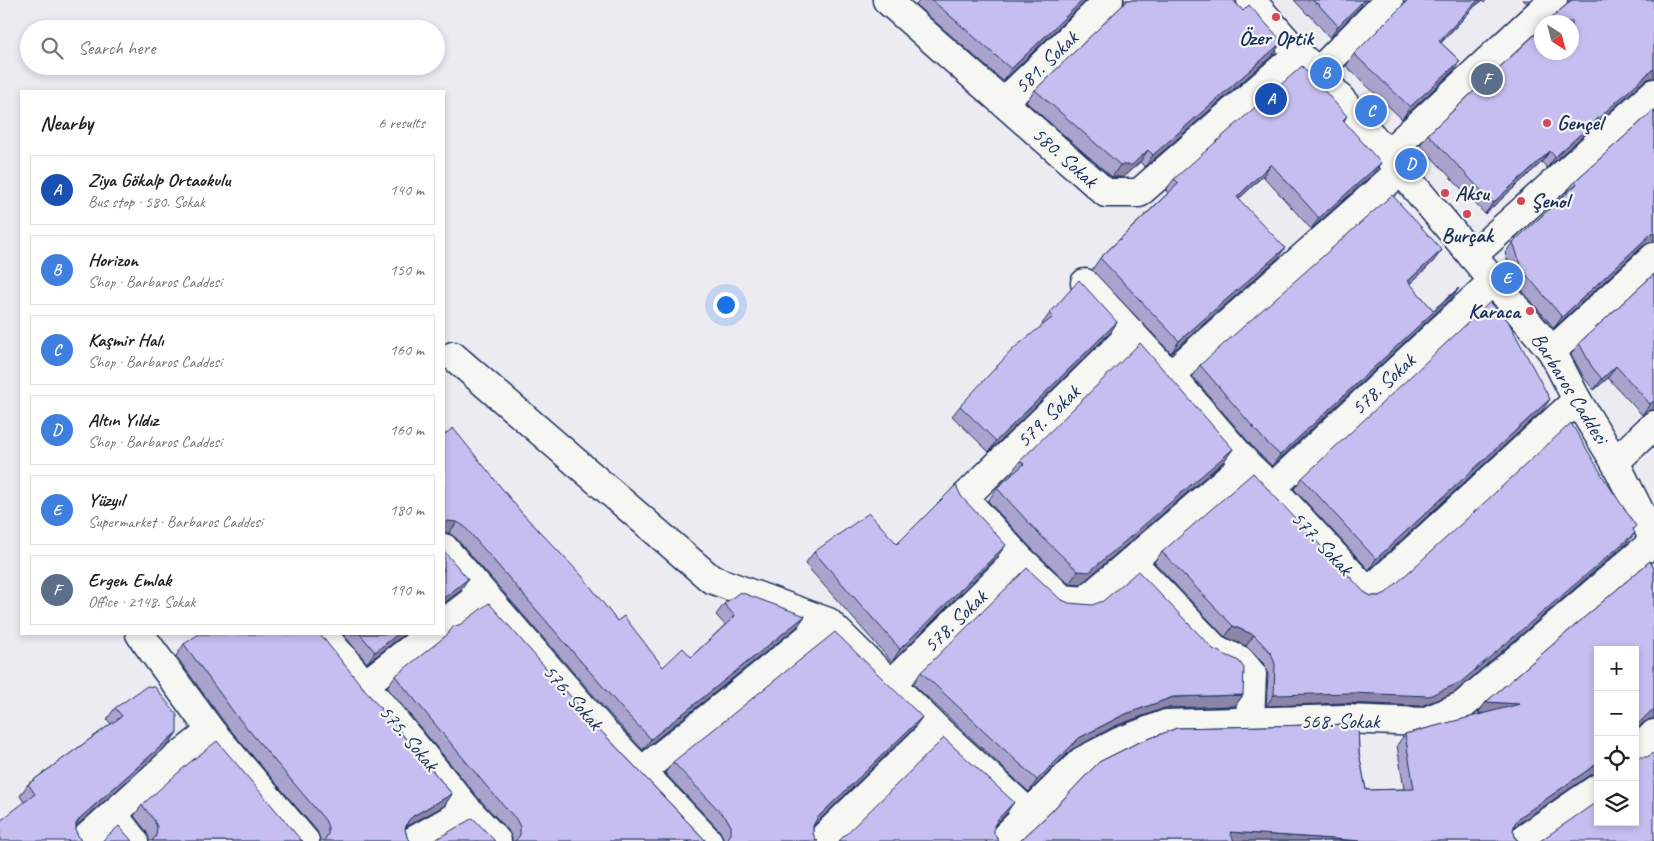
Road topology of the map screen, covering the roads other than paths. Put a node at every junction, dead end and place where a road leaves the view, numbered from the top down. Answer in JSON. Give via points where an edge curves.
{"nodes":[{"id":1,"x":1109,"y":0,"type":"edge"},
{"id":2,"x":1251,"y":0,"type":"edge"},
{"id":3,"x":1389,"y":0,"type":"edge"},
{"id":4,"x":1553,"y":0,"type":"edge"},
{"id":5,"x":896,"y":3,"type":"edge"},
{"id":6,"x":1298,"y":54,"type":"junction"},
{"id":7,"x":1318,"y":72,"type":"junction"},
{"id":8,"x":1654,"y":94,"type":"edge"},
{"id":9,"x":1004,"y":102,"type":"junction"},
{"id":10,"x":1393,"y":163,"type":"junction"},
{"id":11,"x":1472,"y":256,"type":"junction"},
{"id":12,"x":1654,"y":257,"type":"edge"},
{"id":13,"x":1494,"y":280,"type":"junction"},
{"id":14,"x":1085,"y":283,"type":"edge"},
{"id":15,"x":1132,"y":334,"type":"junction"},
{"id":16,"x":1552,"y":351,"type":"junction"},
{"id":17,"x":453,"y":356,"type":"dead end"},
{"id":18,"x":1170,"y":375,"type":"junction"},
{"id":19,"x":1577,"y":400,"type":"junction"},
{"id":20,"x":1654,"y":425,"type":"edge"},
{"id":21,"x":1615,"y":462,"type":"junction"},
{"id":22,"x":1246,"y":463,"type":"junction"},
{"id":23,"x":1272,"y":488,"type":"junction"},
{"id":24,"x":1654,"y":540,"type":"edge"},
{"id":25,"x":445,"y":549,"type":"edge"},
{"id":26,"x":1019,"y":558,"type":"junction"},
{"id":27,"x":1132,"y":562,"type":"junction"},
{"id":28,"x":483,"y":593,"type":"junction"},
{"id":29,"x":445,"y":622,"type":"edge"},
{"id":30,"x":828,"y":622,"type":"junction"},
{"id":31,"x":141,"y":635,"type":"edge"},
{"id":32,"x":324,"y":635,"type":"edge"},
{"id":33,"x":429,"y":635,"type":"edge"},
{"id":34,"x":891,"y":684,"type":"junction"},
{"id":35,"x":364,"y":685,"type":"junction"},
{"id":36,"x":1250,"y":722,"type":"junction"},
{"id":37,"x":936,"y":728,"type":"junction"},
{"id":38,"x":212,"y":731,"type":"junction"},
{"id":39,"x":1654,"y":734,"type":"edge"},
{"id":40,"x":1639,"y":749,"type":"edge"},
{"id":41,"x":642,"y":772,"type":"junction"},
{"id":42,"x":1594,"y":791,"type":"edge"},
{"id":43,"x":468,"y":810,"type":"junction"},
{"id":44,"x":113,"y":814,"type":"junction"},
{"id":45,"x":1030,"y":814,"type":"junction"},
{"id":46,"x":694,"y":836,"type":"edge"},
{"id":47,"x":83,"y":841,"type":"edge"},
{"id":48,"x":134,"y":841,"type":"edge"},
{"id":49,"x":305,"y":841,"type":"edge"},
{"id":50,"x":413,"y":841,"type":"edge"},
{"id":51,"x":497,"y":841,"type":"edge"},
{"id":52,"x":820,"y":841,"type":"edge"},
{"id":53,"x":1001,"y":841,"type":"edge"},
{"id":54,"x":1521,"y":841,"type":"edge"}],
"edges":[{"from":1,"to":9,"type":"street","name":"581. Sokak"},
{"from":2,"to":6,"type":"street","name":"Barbaros Caddesi"},
{"from":3,"to":7,"type":"street"},
{"from":4,"to":10,"type":"street"},
{"from":5,"to":9,"type":"street","name":"580. Sokak"},
{"from":6,"to":7,"type":"street","name":"Barbaros Caddesi"},
{"from":6,"to":9,"type":"street","name":"580. Sokak","via":[[1139,193],[1106,193]]},
{"from":7,"to":10,"type":"street","name":"Barbaros Caddesi"},
{"from":8,"to":11,"type":"street"},
{"from":10,"to":11,"type":"street","name":"Barbaros Caddesi"},
{"from":10,"to":18,"type":"street"},
{"from":11,"to":13,"type":"street","name":"Barbaros Caddesi"},
{"from":12,"to":16,"type":"street"},
{"from":13,"to":16,"type":"street","name":"Barbaros Caddesi"},
{"from":13,"to":23,"type":"street","name":"578. Sokak"},
{"from":14,"to":15,"type":"street","name":"577. Sokak"},
{"from":15,"to":18,"type":"street","name":"577. Sokak"},
{"from":15,"to":26,"type":"street","name":"579. Sokak","via":[[964,498]]},
{"from":16,"to":19,"type":"street","name":"Barbaros Caddesi"},
{"from":17,"to":30,"type":"street","via":[[711,579]]},
{"from":18,"to":22,"type":"street","name":"577. Sokak"},
{"from":19,"to":21,"type":"street","name":"Barbaros Caddesi"},
{"from":19,"to":23,"type":"street","name":"577. Sokak","via":[[1368,592]]},
{"from":20,"to":21,"type":"street"},
{"from":21,"to":24,"type":"street","name":"Barbaros Caddesi"},
{"from":22,"to":23,"type":"street","name":"577. Sokak"},
{"from":22,"to":27,"type":"street"},
{"from":24,"to":36,"type":"street","name":"568. Sokak","via":[[1462,706],[1424,722],[1344,719]]},
{"from":25,"to":28,"type":"street","name":"576. Sokak"},
{"from":26,"to":27,"type":"street","via":[[1062,599],[1085,601]]},
{"from":26,"to":34,"type":"street","name":"578. Sokak"},
{"from":27,"to":36,"type":"street","via":[[1216,650],[1240,660],[1252,674]]},
{"from":28,"to":29,"type":"street"},
{"from":28,"to":41,"type":"street","name":"576. Sokak"},
{"from":30,"to":34,"type":"street"},
{"from":30,"to":41,"type":"street"},
{"from":31,"to":38,"type":"street"},
{"from":32,"to":35,"type":"street","name":"575. Sokak"},
{"from":33,"to":35,"type":"street"},
{"from":34,"to":37,"type":"street"},
{"from":35,"to":43,"type":"street","name":"575. Sokak"},
{"from":36,"to":45,"type":"street","name":"568. Sokak","via":[[1166,724],[1121,741],[1082,761]]},
{"from":37,"to":45,"type":"street"},
{"from":37,"to":52,"type":"street"},
{"from":38,"to":44,"type":"street","via":[[171,762]]},
{"from":38,"to":49,"type":"street"},
{"from":39,"to":40,"type":"street"},
{"from":41,"to":46,"type":"street","name":"576. Sokak"},
{"from":42,"to":54,"type":"street"},
{"from":43,"to":50,"type":"street"},
{"from":43,"to":51,"type":"street","name":"575. Sokak"},
{"from":44,"to":47,"type":"street"},
{"from":44,"to":48,"type":"street"},
{"from":45,"to":53,"type":"street","name":"568. Sokak"}]}
